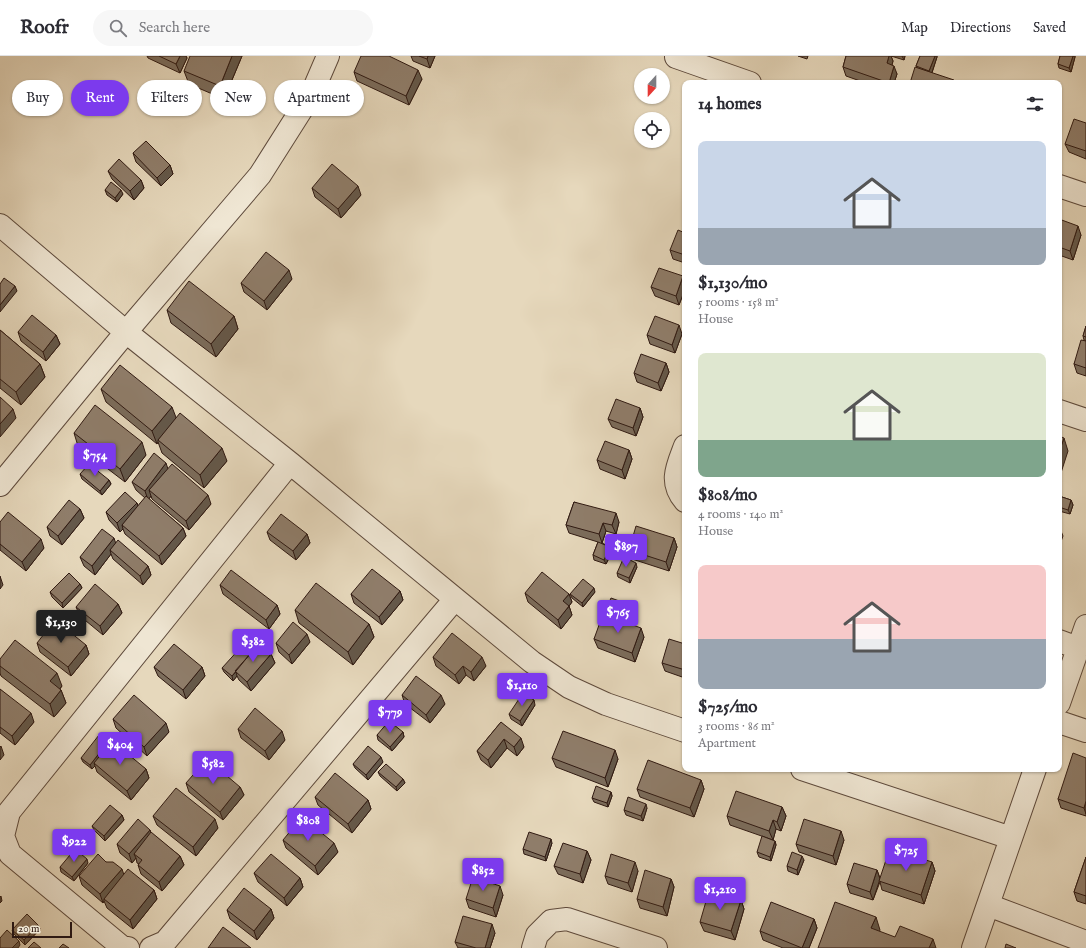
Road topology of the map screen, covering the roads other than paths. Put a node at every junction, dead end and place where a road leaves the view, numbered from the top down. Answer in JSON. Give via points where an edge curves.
{"nodes":[{"id":1,"x":328,"y":56,"type":"edge"},
{"id":2,"x":676,"y":57,"type":"dead end"},
{"id":3,"x":741,"y":80,"type":"edge"},
{"id":4,"x":1062,"y":187,"type":"edge"},
{"id":5,"x":1086,"y":195,"type":"edge"},
{"id":6,"x":0,"y":225,"type":"edge"},
{"id":7,"x":126,"y":332,"type":"junction"},
{"id":8,"x":1062,"y":412,"type":"edge"},
{"id":9,"x":1086,"y":420,"type":"edge"},
{"id":10,"x":682,"y":454,"type":"edge"},
{"id":11,"x":290,"y":463,"type":"junction"},
{"id":12,"x":0,"y":485,"type":"edge"},
{"id":13,"x":682,"y":498,"type":"edge"},
{"id":14,"x":454,"y":599,"type":"junction"},
{"id":15,"x":1086,"y":626,"type":"edge"},
{"id":16,"x":1069,"y":645,"type":"edge"},
{"id":17,"x":1062,"y":686,"type":"edge"},
{"id":18,"x":1062,"y":723,"type":"edge"},
{"id":19,"x":682,"y":730,"type":"edge"},
{"id":20,"x":1086,"y":731,"type":"edge"},
{"id":21,"x":811,"y":772,"type":"edge"},
{"id":22,"x":1034,"y":772,"type":"edge"},
{"id":23,"x":1011,"y":838,"type":"junction"},
{"id":24,"x":988,"y":905,"type":"junction"},
{"id":25,"x":1086,"y":942,"type":"edge"},
{"id":26,"x":128,"y":948,"type":"edge"},
{"id":27,"x":151,"y":948,"type":"edge"},
{"id":28,"x":533,"y":948,"type":"edge"},
{"id":29,"x":656,"y":948,"type":"edge"},
{"id":30,"x":973,"y":948,"type":"edge"}],
"edges":[{"from":1,"to":7,"type":"street","via":[[312,93],[260,175]]},
{"from":2,"to":3,"type":"street"},
{"from":4,"to":5,"type":"street"},
{"from":6,"to":7,"type":"street"},
{"from":7,"to":11,"type":"street"},
{"from":7,"to":12,"type":"street"},
{"from":8,"to":9,"type":"street"},
{"from":10,"to":13,"type":"street","via":[[675,481]]},
{"from":11,"to":14,"type":"street"},
{"from":11,"to":26,"type":"street","via":[[9,812],[3,836],[10,854],[122,947]]},
{"from":14,"to":19,"type":"street","via":[[532,662],[569,687],[606,704]]},
{"from":14,"to":27,"type":"street","via":[[164,942]]},
{"from":15,"to":16,"type":"street"},
{"from":16,"to":17,"type":"street"},
{"from":18,"to":20,"type":"street"},
{"from":21,"to":23,"type":"street"},
{"from":22,"to":23,"type":"street"},
{"from":23,"to":24,"type":"street"},
{"from":24,"to":25,"type":"street"},
{"from":24,"to":30,"type":"street"},
{"from":28,"to":29,"type":"street","via":[[537,935],[551,921],[567,918]]}]}
